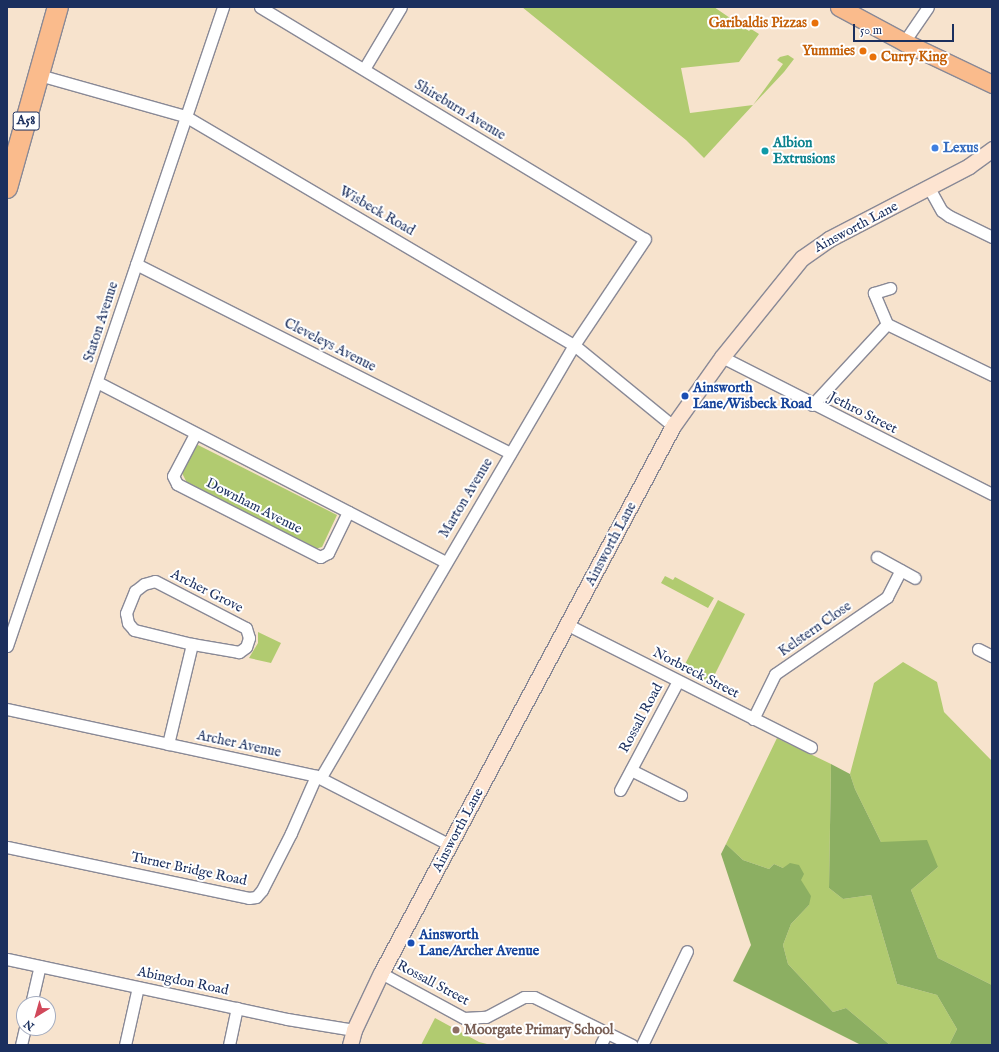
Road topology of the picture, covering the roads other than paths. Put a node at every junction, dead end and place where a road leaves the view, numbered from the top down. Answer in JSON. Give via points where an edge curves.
{"nodes":[{"id":1,"x":58,"y":7,"type":"edge"},
{"id":2,"x":223,"y":7,"type":"edge"},
{"id":3,"x":260,"y":7,"type":"edge"},
{"id":4,"x":401,"y":7,"type":"edge"},
{"id":5,"x":839,"y":7,"type":"edge"},
{"id":6,"x":928,"y":7,"type":"edge"},
{"id":7,"x":904,"y":42,"type":"junction"},
{"id":8,"x":364,"y":69,"type":"junction"},
{"id":9,"x":39,"y":75,"type":"junction"},
{"id":10,"x":992,"y":84,"type":"edge"},
{"id":11,"x":185,"y":116,"type":"junction"},
{"id":12,"x":992,"y":149,"type":"edge"},
{"id":13,"x":7,"y":188,"type":"edge"},
{"id":14,"x":929,"y":188,"type":"junction"},
{"id":15,"x":992,"y":237,"type":"edge"},
{"id":16,"x":645,"y":239,"type":"joint"},
{"id":17,"x":136,"y":264,"type":"junction"},
{"id":18,"x":890,"y":288,"type":"dead end"},
{"id":19,"x":888,"y":324,"type":"junction"},
{"id":20,"x":574,"y":345,"type":"junction"},
{"id":21,"x":722,"y":357,"type":"junction"},
{"id":22,"x":992,"y":375,"type":"edge"},
{"id":23,"x":97,"y":382,"type":"junction"},
{"id":24,"x":812,"y":404,"type":"junction"},
{"id":25,"x":673,"y":426,"type":"junction"},
{"id":26,"x":195,"y":434,"type":"junction"},
{"id":27,"x":510,"y":453,"type":"junction"},
{"id":28,"x":992,"y":494,"type":"edge"},
{"id":29,"x":348,"y":512,"type":"junction"},
{"id":30,"x":877,"y":557,"type":"dead end"},
{"id":31,"x":445,"y":562,"type":"junction"},
{"id":32,"x":901,"y":570,"type":"junction"},
{"id":33,"x":915,"y":578,"type":"dead end"},
{"id":34,"x":568,"y":625,"type":"junction"},
{"id":35,"x":192,"y":644,"type":"junction"},
{"id":36,"x":7,"y":646,"type":"edge"},
{"id":37,"x":978,"y":649,"type":"dead end"},
{"id":38,"x":992,"y":656,"type":"edge"},
{"id":39,"x":678,"y":681,"type":"junction"},
{"id":40,"x":7,"y":709,"type":"edge"},
{"id":41,"x":753,"y":718,"type":"junction"},
{"id":42,"x":168,"y":744,"type":"junction"},
{"id":43,"x":811,"y":747,"type":"dead end"},
{"id":44,"x":631,"y":770,"type":"junction"},
{"id":45,"x":319,"y":777,"type":"junction"},
{"id":46,"x":620,"y":790,"type":"dead end"},
{"id":47,"x":681,"y":795,"type":"dead end"},
{"id":48,"x":450,"y":845,"type":"junction"},
{"id":49,"x":7,"y":847,"type":"edge"},
{"id":50,"x":687,"y":951,"type":"dead end"},
{"id":51,"x":7,"y":959,"type":"edge"},
{"id":52,"x":40,"y":966,"type":"junction"},
{"id":53,"x":382,"y":973,"type":"junction"},
{"id":54,"x":138,"y":987,"type":"junction"},
{"id":55,"x":33,"y":996,"type":"edge"},
{"id":56,"x":237,"y":1008,"type":"junction"},
{"id":57,"x":354,"y":1030,"type":"junction"},
{"id":58,"x":607,"y":1032,"type":"junction"},
{"id":59,"x":601,"y":1044,"type":"dead end"},
{"id":60,"x":125,"y":1045,"type":"edge"},
{"id":61,"x":229,"y":1045,"type":"edge"},
{"id":62,"x":350,"y":1045,"type":"edge"},
{"id":63,"x":632,"y":1045,"type":"edge"},
{"id":64,"x":642,"y":1045,"type":"edge"}],
"edges":[{"from":1,"to":9,"type":"highway","number":"A58"},
{"from":2,"to":11,"type":"street","name":"Staton Avenue"},
{"from":3,"to":8,"type":"street","name":"Shireburn Avenue"},
{"from":4,"to":8,"type":"street"},
{"from":5,"to":7,"type":"main road"},
{"from":6,"to":7,"type":"street"},
{"from":7,"to":10,"type":"main road"},
{"from":8,"to":16,"type":"street","name":"Shireburn Avenue"},
{"from":9,"to":11,"type":"street","name":"Wisbeck Road"},
{"from":9,"to":13,"type":"highway","number":"A58"},
{"from":11,"to":17,"type":"street","name":"Staton Avenue"},
{"from":11,"to":20,"type":"street","name":"Wisbeck Road"},
{"from":12,"to":14,"type":"main road","name":"Ainsworth Lane","via":[[969,166]]},
{"from":14,"to":15,"type":"street","via":[[942,211]]},
{"from":14,"to":21,"type":"main road","name":"Ainsworth Lane","via":[[829,239],[802,258]]},
{"from":16,"to":20,"type":"street","name":"Marton Avenue"},
{"from":17,"to":23,"type":"street","name":"Staton Avenue"},
{"from":17,"to":27,"type":"street","name":"Cleveleys Avenue"},
{"from":18,"to":19,"type":"street","via":[[874,293]]},
{"from":19,"to":22,"type":"street"},
{"from":19,"to":24,"type":"street"},
{"from":20,"to":25,"type":"street","name":"Wisbeck Road"},
{"from":20,"to":27,"type":"street","name":"Marton Avenue"},
{"from":21,"to":24,"type":"street","name":"Jethro Street"},
{"from":21,"to":25,"type":"main road","name":"Ainsworth Lane"},
{"from":23,"to":26,"type":"street"},
{"from":23,"to":36,"type":"street","name":"Staton Avenue"},
{"from":24,"to":28,"type":"street","name":"Jethro Street"},
{"from":25,"to":34,"type":"main road","name":"Ainsworth Lane"},
{"from":26,"to":29,"type":"street"},
{"from":26,"to":29,"type":"street","name":"Downham Avenue","via":[[173,476],[177,484],[320,557],[328,552]]},
{"from":27,"to":31,"type":"street","name":"Marton Avenue"},
{"from":29,"to":31,"type":"street"},
{"from":30,"to":32,"type":"street"},
{"from":31,"to":45,"type":"street","name":"Marton Avenue"},
{"from":32,"to":33,"type":"street"},
{"from":32,"to":41,"type":"street","name":"Kelstern Close","via":[[887,597],[775,674]]},
{"from":34,"to":39,"type":"street","name":"Norbreck Street"},
{"from":34,"to":48,"type":"main road","name":"Ainsworth Lane"},
{"from":35,"to":35,"type":"street","name":"Archer Grove","via":[[134,630],[128,623],[126,613],[135,591],[144,584],[155,581],[246,628],[250,638],[246,647],[239,652]]},
{"from":35,"to":42,"type":"street"},
{"from":37,"to":38,"type":"street"},
{"from":39,"to":41,"type":"street","name":"Norbreck Street"},
{"from":39,"to":44,"type":"street","name":"Rossall Road"},
{"from":40,"to":42,"type":"street","name":"Archer Avenue"},
{"from":41,"to":43,"type":"street","name":"Norbreck Street"},
{"from":42,"to":45,"type":"street","name":"Archer Avenue"},
{"from":44,"to":46,"type":"street","name":"Rossall Road"},
{"from":44,"to":47,"type":"street","name":"Rossall Road"},
{"from":45,"to":48,"type":"street","name":"Archer Avenue"},
{"from":45,"to":49,"type":"street","name":"Turner Bridge Road","via":[[262,890],[256,897],[249,898]]},
{"from":48,"to":53,"type":"main road","name":"Ainsworth Lane"},
{"from":50,"to":64,"type":"street"},
{"from":51,"to":52,"type":"street","name":"Abingdon Road"},
{"from":52,"to":54,"type":"street","name":"Abingdon Road"},
{"from":52,"to":55,"type":"street"},
{"from":53,"to":57,"type":"main road","name":"Ainsworth Lane"},
{"from":53,"to":58,"type":"street","name":"Rossall Street","via":[[464,1018],[486,1017],[524,997],[537,998]]},
{"from":54,"to":56,"type":"street","name":"Abingdon Road"},
{"from":54,"to":60,"type":"street"},
{"from":56,"to":57,"type":"street","name":"Abingdon Road"},
{"from":56,"to":61,"type":"street"},
{"from":57,"to":62,"type":"main road","name":"Ainsworth Lane"},
{"from":58,"to":59,"type":"street"},
{"from":58,"to":63,"type":"street"}]}
